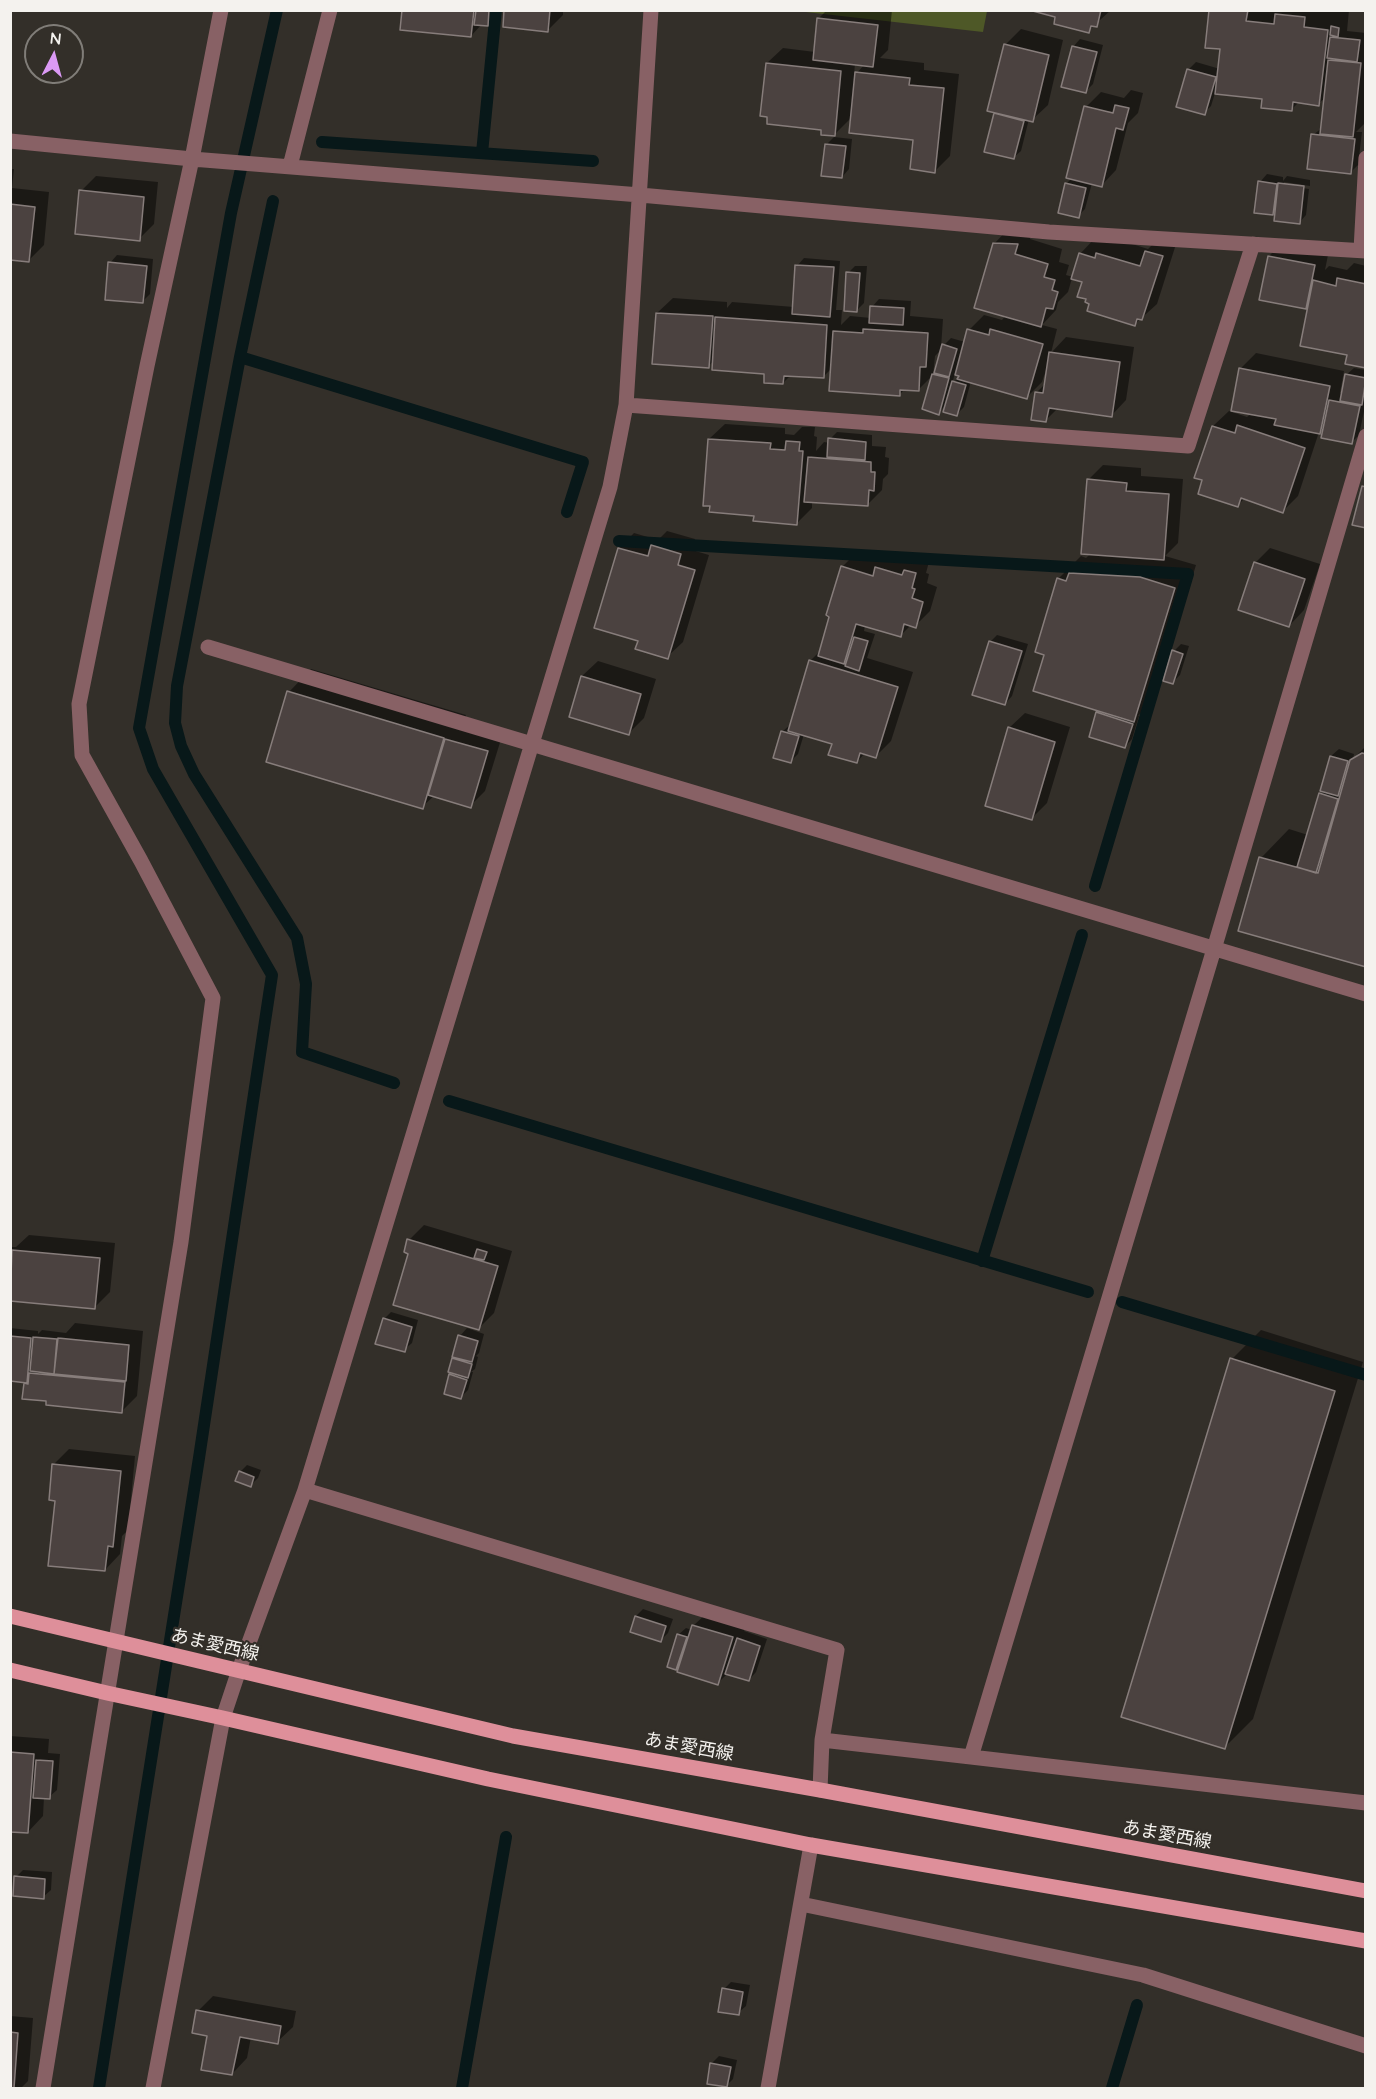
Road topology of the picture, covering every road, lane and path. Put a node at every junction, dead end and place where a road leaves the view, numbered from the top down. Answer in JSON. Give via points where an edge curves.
{"nodes":[{"id":1,"x":221,"y":10,"type":"edge"},
{"id":2,"x":330,"y":10,"type":"edge"},
{"id":3,"x":651,"y":10,"type":"edge"},
{"id":4,"x":10,"y":141,"type":"edge"},
{"id":5,"x":1365,"y":158,"type":"edge"},
{"id":6,"x":192,"y":159,"type":"junction"},
{"id":7,"x":290,"y":166,"type":"junction"},
{"id":8,"x":640,"y":195,"type":"junction"},
{"id":9,"x":1253,"y":244,"type":"junction"},
{"id":10,"x":1363,"y":250,"type":"edge"},
{"id":11,"x":626,"y":405,"type":"junction"},
{"id":12,"x":1365,"y":436,"type":"edge"},
{"id":13,"x":208,"y":647,"type":"dead end"},
{"id":14,"x":531,"y":744,"type":"junction"},
{"id":15,"x":1214,"y":949,"type":"junction"},
{"id":16,"x":1365,"y":994,"type":"edge"},
{"id":17,"x":305,"y":1490,"type":"junction"},
{"id":18,"x":10,"y":1616,"type":"edge"},
{"id":19,"x":117,"y":1643,"type":"junction"},
{"id":20,"x":10,"y":1670,"type":"edge"},
{"id":21,"x":238,"y":1670,"type":"junction"},
{"id":22,"x":107,"y":1693,"type":"junction"},
{"id":23,"x":223,"y":1718,"type":"junction"},
{"id":24,"x":822,"y":1740,"type":"junction"},
{"id":25,"x":971,"y":1757,"type":"junction"},
{"id":26,"x":820,"y":1790,"type":"junction"},
{"id":27,"x":1365,"y":1803,"type":"edge"},
{"id":28,"x":811,"y":1845,"type":"junction"},
{"id":29,"x":1365,"y":1891,"type":"edge"},
{"id":30,"x":801,"y":1904,"type":"junction"},
{"id":31,"x":1365,"y":1941,"type":"edge"},
{"id":32,"x":1365,"y":2046,"type":"edge"},
{"id":33,"x":43,"y":2088,"type":"edge"},
{"id":34,"x":153,"y":2088,"type":"edge"},
{"id":35,"x":768,"y":2088,"type":"edge"}],
"edges":[{"from":1,"to":6,"type":"street"},
{"from":2,"to":7,"type":"street"},
{"from":3,"to":8,"type":"street"},
{"from":4,"to":6,"type":"street"},
{"from":5,"to":10,"type":"street"},
{"from":6,"to":7,"type":"street"},
{"from":6,"to":19,"type":"street","via":[[79,704],[82,755],[213,998],[181,1242]]},
{"from":7,"to":8,"type":"street"},
{"from":8,"to":9,"type":"street","via":[[1048,232]]},
{"from":8,"to":11,"type":"street"},
{"from":9,"to":10,"type":"street"},
{"from":9,"to":11,"type":"street","via":[[1188,447]]},
{"from":11,"to":14,"type":"street","via":[[610,487]]},
{"from":12,"to":15,"type":"street"},
{"from":13,"to":14,"type":"street"},
{"from":14,"to":15,"type":"street"},
{"from":14,"to":17,"type":"street"},
{"from":15,"to":16,"type":"street"},
{"from":15,"to":25,"type":"street"},
{"from":17,"to":21,"type":"street"},
{"from":17,"to":24,"type":"street","via":[[837,1650]]},
{"from":18,"to":19,"type":"main road","name":"あま愛西線"},
{"from":19,"to":21,"type":"main road","name":"あま愛西線"},
{"from":19,"to":22,"type":"street"},
{"from":20,"to":22,"type":"main road"},
{"from":21,"to":23,"type":"street"},
{"from":21,"to":26,"type":"main road","name":"あま愛西線","via":[[513,1736]]},
{"from":22,"to":23,"type":"main road"},
{"from":22,"to":33,"type":"street"},
{"from":23,"to":28,"type":"main road","via":[[488,1779]]},
{"from":23,"to":34,"type":"street"},
{"from":24,"to":25,"type":"street"},
{"from":24,"to":26,"type":"street"},
{"from":25,"to":27,"type":"street"},
{"from":26,"to":29,"type":"main road","name":"あま愛西線"},
{"from":28,"to":30,"type":"street"},
{"from":28,"to":31,"type":"main road"},
{"from":30,"to":32,"type":"street","via":[[1143,1975]]},
{"from":30,"to":35,"type":"street"}]}
